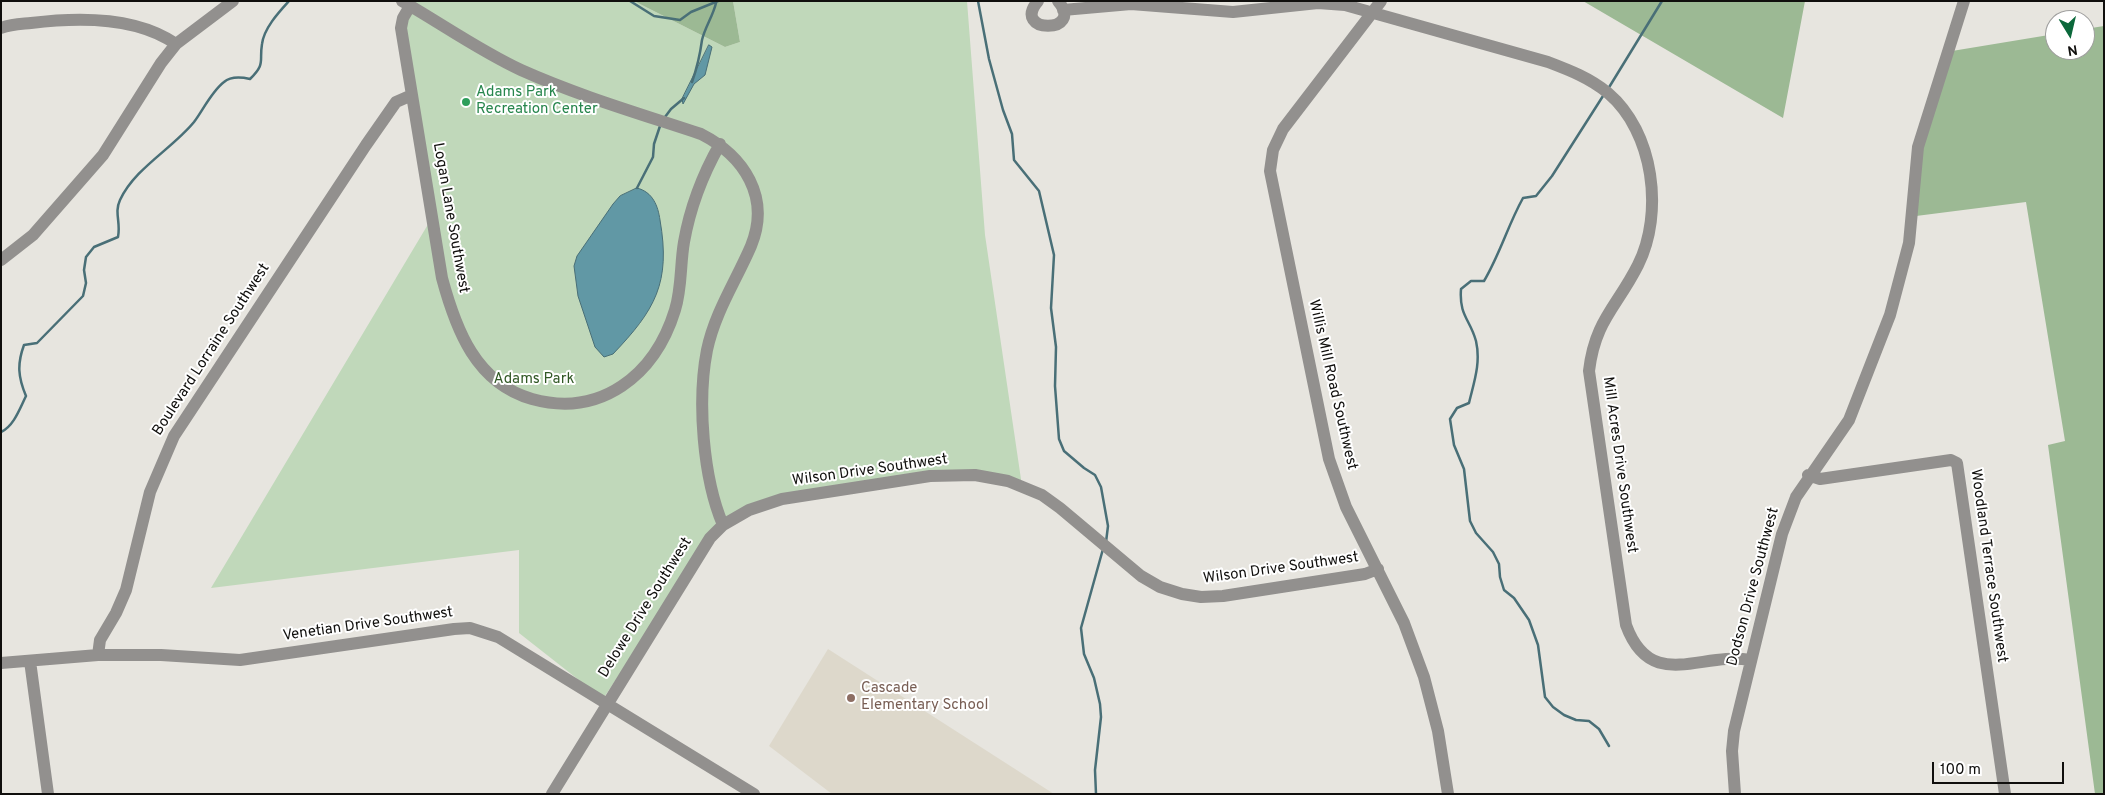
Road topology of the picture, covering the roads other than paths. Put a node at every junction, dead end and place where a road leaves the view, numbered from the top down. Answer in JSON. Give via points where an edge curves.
{"nodes":[{"id":1,"x":233,"y":1,"type":"edge"},
{"id":2,"x":1038,"y":1,"type":"edge"},
{"id":3,"x":1964,"y":1,"type":"edge"},
{"id":4,"x":406,"y":4,"type":"edge"},
{"id":5,"x":1061,"y":5,"type":"edge"},
{"id":6,"x":1378,"y":6,"type":"edge"},
{"id":7,"x":1,"y":28,"type":"edge"},
{"id":8,"x":176,"y":44,"type":"junction"},
{"id":9,"x":412,"y":95,"type":"junction"},
{"id":10,"x":720,"y":144,"type":"junction"},
{"id":11,"x":1,"y":260,"type":"edge"},
{"id":12,"x":1808,"y":475,"type":"junction"},
{"id":13,"x":723,"y":525,"type":"junction"},
{"id":14,"x":1378,"y":569,"type":"junction"},
{"id":15,"x":98,"y":655,"type":"junction"},
{"id":16,"x":1750,"y":660,"type":"junction"},
{"id":17,"x":30,"y":661,"type":"junction"},
{"id":18,"x":1,"y":663,"type":"edge"},
{"id":19,"x":606,"y":703,"type":"junction"},
{"id":20,"x":48,"y":794,"type":"edge"},
{"id":21,"x":552,"y":794,"type":"edge"},
{"id":22,"x":754,"y":794,"type":"edge"},
{"id":23,"x":1448,"y":794,"type":"edge"},
{"id":24,"x":1735,"y":794,"type":"edge"},
{"id":25,"x":2005,"y":794,"type":"edge"}],
"edges":[{"from":1,"to":8,"type":"street"},
{"from":2,"to":5,"type":"street","name":"Mill Acres Drive Southwest","via":[[1033,15],[1037,23],[1045,27],[1057,25],[1062,18]]},
{"from":3,"to":12,"type":"street","name":"Dodson Drive Southwest","via":[[1918,147],[1908,243],[1890,315],[1849,420]]},
{"from":4,"to":9,"type":"street","name":"Logan Lane Southwest","via":[[401,28]]},
{"from":4,"to":10,"type":"street","via":[[520,69],[561,87],[701,134]]},
{"from":5,"to":6,"type":"street","name":"Mill Acres Drive Southwest","via":[[1131,4],[1233,12],[1318,3]]},
{"from":6,"to":14,"type":"street","name":"Willis Mill Road Southwest","via":[[1283,129],[1273,150],[1270,171],[1329,459],[1346,507]]},
{"from":6,"to":16,"type":"street","name":"Mill Acres Drive Southwest","via":[[1577,73],[1609,94],[1632,122],[1647,162],[1652,200],[1650,228],[1637,266],[1597,332],[1589,371],[1626,625],[1638,650],[1662,664],[1683,666],[1737,658]]},
{"from":7,"to":8,"type":"street","via":[[58,20],[105,21],[150,30]]},
{"from":8,"to":11,"type":"street","via":[[103,155],[33,235]]},
{"from":9,"to":10,"type":"street","name":"Logan Lane Southwest","via":[[442,278],[461,335],[476,361],[497,382],[519,395],[546,403],[580,403],[614,392],[638,373],[657,349],[676,308],[684,242],[694,200],[706,168]]},
{"from":9,"to":15,"type":"street","name":"Boulevard Lorraine Southwest","via":[[396,102],[174,436],[150,492],[126,590],[100,640]]},
{"from":10,"to":13,"type":"street","via":[[747,174],[757,213],[751,245],[714,325],[703,375],[704,434],[715,507]]},
{"from":12,"to":16,"type":"street","name":"Dodson Drive Southwest","via":[[1782,534]]},
{"from":12,"to":25,"type":"street","name":"Woodland Terrace Southwest","via":[[1820,480],[1951,460],[1957,464]]},
{"from":13,"to":14,"type":"street","name":"Wilson Drive Southwest","via":[[749,510],[788,498],[930,476],[975,474],[1008,481],[1042,495],[1141,576],[1182,594],[1223,596],[1365,574]]},
{"from":13,"to":19,"type":"street","name":"Delowe Drive Southwest","via":[[700,551]]},
{"from":14,"to":23,"type":"street","name":"Willis Mill Road Southwest","via":[[1404,623],[1424,677],[1438,731]]},
{"from":15,"to":17,"type":"street","name":"Venetian Drive Southwest"},
{"from":15,"to":19,"type":"street","name":"Venetian Drive Southwest","via":[[240,660],[470,628],[498,637]]},
{"from":16,"to":24,"type":"street","name":"Dodson Drive Southwest","via":[[1734,731]]},
{"from":17,"to":18,"type":"street","name":"Venetian Drive Southwest"},
{"from":17,"to":20,"type":"street"},
{"from":19,"to":21,"type":"street","name":"Delowe Drive Southwest"},
{"from":19,"to":22,"type":"street","name":"Venetian Drive Southwest"}]}
